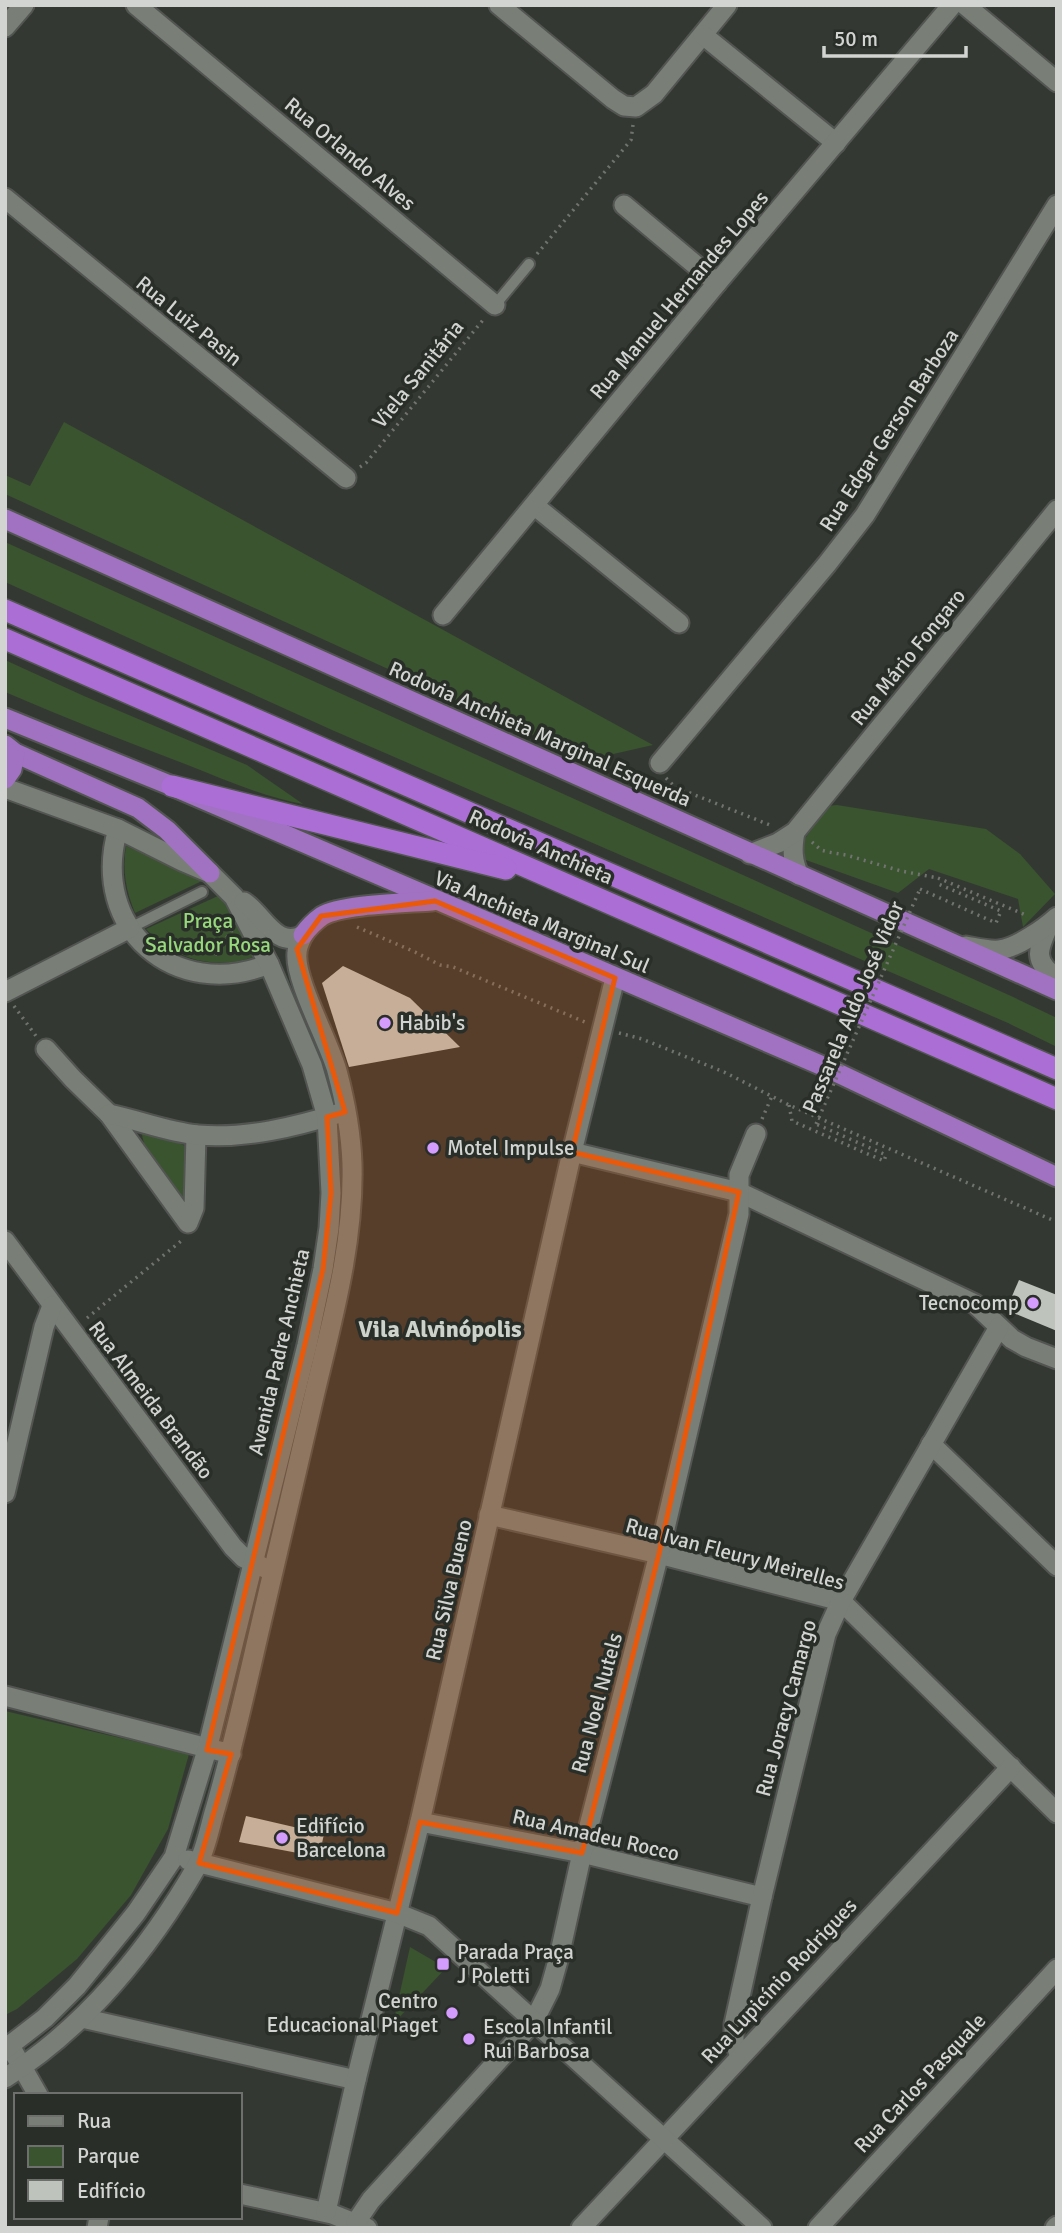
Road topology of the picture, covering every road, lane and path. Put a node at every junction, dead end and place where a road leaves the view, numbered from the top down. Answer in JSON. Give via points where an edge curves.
{"nodes":[{"id":1,"x":23,"y":5,"type":"edge"},
{"id":2,"x":136,"y":5,"type":"edge"},
{"id":3,"x":499,"y":5,"type":"edge"},
{"id":4,"x":727,"y":5,"type":"edge"},
{"id":5,"x":952,"y":5,"type":"edge"},
{"id":6,"x":965,"y":5,"type":"edge"},
{"id":7,"x":5,"y":27,"type":"edge"},
{"id":8,"x":704,"y":35,"type":"junction"},
{"id":9,"x":1057,"y":82,"type":"edge"},
{"id":10,"x":631,"y":140,"type":"dead end"},
{"id":11,"x":836,"y":143,"type":"junction"},
{"id":12,"x":5,"y":198,"type":"edge"},
{"id":13,"x":624,"y":205,"type":"dead end"},
{"id":14,"x":1057,"y":205,"type":"edge"},
{"id":15,"x":529,"y":264,"type":"joint"},
{"id":16,"x":718,"y":283,"type":"junction"},
{"id":17,"x":495,"y":305,"type":"junction"},
{"id":18,"x":366,"y":463,"type":"dead end"},
{"id":19,"x":345,"y":478,"type":"dead end"},
{"id":20,"x":535,"y":506,"type":"junction"},
{"id":21,"x":1057,"y":510,"type":"edge"},
{"id":22,"x":5,"y":519,"type":"edge"},
{"id":23,"x":1057,"y":526,"type":"edge"},
{"id":24,"x":1020,"y":556,"type":"junction"},
{"id":25,"x":5,"y":610,"type":"edge"},
{"id":26,"x":443,"y":615,"type":"dead end"},
{"id":27,"x":679,"y":623,"type":"dead end"},
{"id":28,"x":5,"y":639,"type":"edge"},
{"id":29,"x":5,"y":718,"type":"edge"},
{"id":30,"x":10,"y":749,"type":"edge"},
{"id":31,"x":660,"y":763,"type":"joint"},
{"id":32,"x":5,"y":779,"type":"edge"},
{"id":33,"x":172,"y":786,"type":"junction"},
{"id":34,"x":5,"y":788,"type":"edge"},
{"id":35,"x":118,"y":829,"type":"junction"},
{"id":36,"x":797,"y":829,"type":"junction"},
{"id":37,"x":750,"y":854,"type":"junction"},
{"id":38,"x":210,"y":873,"type":"junction"},
{"id":39,"x":799,"y":875,"type":"junction"},
{"id":40,"x":937,"y":880,"type":"junction"},
{"id":41,"x":560,"y":883,"type":"junction"},
{"id":42,"x":202,"y":892,"type":"dead end"},
{"id":43,"x":435,"y":901,"type":"junction"},
{"id":44,"x":239,"y":904,"type":"junction"},
{"id":45,"x":1053,"y":921,"type":"edge"},
{"id":46,"x":354,"y":926,"type":"dead end"},
{"id":47,"x":130,"y":928,"type":"junction"},
{"id":48,"x":303,"y":935,"type":"junction"},
{"id":49,"x":951,"y":944,"type":"junction"},
{"id":50,"x":269,"y":964,"type":"junction"},
{"id":51,"x":202,"y":974,"type":"junction"},
{"id":52,"x":615,"y":978,"type":"junction"},
{"id":53,"x":1057,"y":978,"type":"edge"},
{"id":54,"x":1057,"y":990,"type":"edge"},
{"id":55,"x":8,"y":997,"type":"edge"},
{"id":56,"x":309,"y":998,"type":"junction"},
{"id":57,"x":602,"y":1029,"type":"junction"},
{"id":58,"x":46,"y":1049,"type":"joint"},
{"id":59,"x":1057,"y":1069,"type":"edge"},
{"id":60,"x":1057,"y":1099,"type":"edge"},
{"id":61,"x":789,"y":1105,"type":"junction"},
{"id":62,"x":108,"y":1114,"type":"junction"},
{"id":63,"x":336,"y":1114,"type":"junction"},
{"id":64,"x":756,"y":1134,"type":"dead end"},
{"id":65,"x":196,"y":1135,"type":"junction"},
{"id":66,"x":572,"y":1152,"type":"junction"},
{"id":67,"x":1057,"y":1177,"type":"edge"},
{"id":68,"x":739,"y":1192,"type":"junction"},
{"id":69,"x":1057,"y":1222,"type":"edge"},
{"id":70,"x":188,"y":1223,"type":"junction"},
{"id":71,"x":5,"y":1241,"type":"edge"},
{"id":72,"x":52,"y":1306,"type":"junction"},
{"id":73,"x":999,"y":1326,"type":"junction"},
{"id":74,"x":71,"y":1331,"type":"junction"},
{"id":75,"x":1057,"y":1359,"type":"edge"},
{"id":76,"x":13,"y":1420,"type":"edge"},
{"id":77,"x":931,"y":1444,"type":"junction"},
{"id":78,"x":5,"y":1493,"type":"edge"},
{"id":79,"x":489,"y":1515,"type":"junction"},
{"id":80,"x":659,"y":1554,"type":"junction"},
{"id":81,"x":253,"y":1564,"type":"junction"},
{"id":82,"x":1057,"y":1566,"type":"edge"},
{"id":83,"x":273,"y":1571,"type":"junction"},
{"id":84,"x":841,"y":1601,"type":"junction"},
{"id":85,"x":5,"y":1696,"type":"edge"},
{"id":86,"x":207,"y":1750,"type":"junction"},
{"id":87,"x":231,"y":1754,"type":"junction"},
{"id":88,"x":1012,"y":1767,"type":"junction"},
{"id":89,"x":1057,"y":1813,"type":"edge"},
{"id":90,"x":421,"y":1822,"type":"junction"},
{"id":91,"x":582,"y":1853,"type":"junction"},
{"id":92,"x":174,"y":1857,"type":"junction"},
{"id":93,"x":199,"y":1863,"type":"junction"},
{"id":94,"x":762,"y":1897,"type":"junction"},
{"id":95,"x":397,"y":1913,"type":"junction"},
{"id":96,"x":1057,"y":1969,"type":"edge"},
{"id":97,"x":82,"y":2018,"type":"junction"},
{"id":98,"x":534,"y":2021,"type":"junction"},
{"id":99,"x":7,"y":2047,"type":"edge"},
{"id":100,"x":740,"y":2056,"type":"junction"},
{"id":101,"x":23,"y":2067,"type":"junction"},
{"id":102,"x":5,"y":2078,"type":"edge"},
{"id":103,"x":356,"y":2080,"type":"junction"},
{"id":104,"x":37,"y":2093,"type":"edge"},
{"id":105,"x":664,"y":2138,"type":"junction"},
{"id":106,"x":242,"y":2194,"type":"edge"},
{"id":107,"x":326,"y":2212,"type":"junction"},
{"id":108,"x":362,"y":2225,"type":"edge"},
{"id":109,"x":580,"y":2228,"type":"edge"},
{"id":110,"x":762,"y":2228,"type":"edge"},
{"id":111,"x":818,"y":2228,"type":"edge"}],
"edges":[{"from":1,"to":7,"type":"street"},
{"from":2,"to":17,"type":"street","name":"Rua Orlando Alves"},
{"from":3,"to":8,"type":"street","via":[[624,106],[636,107],[654,94]]},
{"from":4,"to":8,"type":"street"},
{"from":5,"to":11,"type":"street","name":"Rua Manuel Hernandes Lopes"},
{"from":6,"to":9,"type":"street"},
{"from":8,"to":11,"type":"street"},
{"from":10,"to":15,"type":"path"},
{"from":11,"to":16,"type":"street","name":"Rua Manuel Hernandes Lopes"},
{"from":12,"to":19,"type":"street","name":"Rua Luiz Pasin"},
{"from":13,"to":16,"type":"street"},
{"from":14,"to":31,"type":"street","name":"Rua Edgar Gerson Barboza","via":[[865,515]]},
{"from":15,"to":17,"type":"lane"},
{"from":16,"to":20,"type":"street","name":"Rua Manuel Hernandes Lopes"},
{"from":17,"to":18,"type":"path","name":"Viela Sanitária"},
{"from":20,"to":26,"type":"street","name":"Rua Manuel Hernandes Lopes"},
{"from":20,"to":27,"type":"street"},
{"from":21,"to":24,"type":"street","name":"Rua Mário Fongaro"},
{"from":22,"to":37,"type":"highway","name":"Rodovia Anchieta Marginal Esquerda"},
{"from":23,"to":24,"type":"street"},
{"from":24,"to":36,"type":"street","name":"Rua Mário Fongaro"},
{"from":25,"to":59,"type":"highway","name":"Rodovia Anchieta"},
{"from":28,"to":41,"type":"highway","name":"Rodovia Anchieta"},
{"from":29,"to":33,"type":"highway","name":"Via Anchieta Marginal Sul"},
{"from":30,"to":32,"type":"highway","via":[[12,769]]},
{"from":30,"to":38,"type":"highway","via":[[138,808]]},
{"from":31,"to":36,"type":"path","via":[[675,787],[758,822]]},
{"from":33,"to":41,"type":"highway"},
{"from":33,"to":43,"type":"highway","name":"Via Anchieta Marginal Sul"},
{"from":34,"to":35,"type":"street"},
{"from":35,"to":38,"type":"street"},
{"from":35,"to":47,"type":"street","via":[[112,875],[117,901]]},
{"from":36,"to":37,"type":"street","via":[[778,844]]},
{"from":36,"to":39,"type":"street","via":[[792,848]]},
{"from":36,"to":40,"type":"path","via":[[821,850]]},
{"from":37,"to":39,"type":"highway","name":"Rodovia Anchieta Marginal Esquerda"},
{"from":38,"to":44,"type":"street","name":"Avenida Padre Anchieta"},
{"from":39,"to":49,"type":"highway","name":"Rodovia Anchieta Marginal Esquerda"},
{"from":40,"to":45,"type":"path"},
{"from":40,"to":61,"type":"path","name":"Passarela Aldo José Vidor","bridge":true,"via":[[1001,911],[996,923],[920,889],[816,1124],[886,1155],[884,1161],[792,1121]]},
{"from":41,"to":60,"type":"highway","name":"Rodovia Anchieta"},
{"from":42,"to":47,"type":"lane"},
{"from":43,"to":48,"type":"highway","via":[[337,910],[321,916]]},
{"from":43,"to":52,"type":"highway","name":"Via Anchieta Marginal Sul"},
{"from":44,"to":48,"type":"street","via":[[250,906],[281,937]]},
{"from":44,"to":50,"type":"street","name":"Avenida Padre Anchieta"},
{"from":44,"to":51,"type":"path"},
{"from":45,"to":49,"type":"street","via":[[998,950]]},
{"from":45,"to":53,"type":"street","via":[[1039,948],[1047,971]]},
{"from":46,"to":57,"type":"path"},
{"from":47,"to":51,"type":"street","via":[[162,959]]},
{"from":47,"to":55,"type":"street"},
{"from":48,"to":56,"type":"street","name":"Avenida Padre Anchieta","via":[[297,959]]},
{"from":49,"to":54,"type":"highway","name":"Rodovia Anchieta Marginal Esquerda"},
{"from":50,"to":51,"type":"street","via":[[236,974]]},
{"from":50,"to":56,"type":"street","via":[[282,967]]},
{"from":50,"to":63,"type":"street","name":"Avenida Padre Anchieta"},
{"from":52,"to":57,"type":"street","name":"Rua Silva Bueno"},
{"from":52,"to":67,"type":"highway","name":"Via Anchieta Marginal Sul","via":[[825,1067]]},
{"from":55,"to":58,"type":"path"},
{"from":56,"to":63,"type":"street","name":"Avenida Padre Anchieta","via":[[332,1057]]},
{"from":57,"to":61,"type":"path","via":[[712,1067]]},
{"from":57,"to":66,"type":"street","name":"Rua Silva Bueno"},
{"from":58,"to":62,"type":"street"},
{"from":61,"to":69,"type":"path"},
{"from":62,"to":65,"type":"street"},
{"from":62,"to":70,"type":"street"},
{"from":63,"to":65,"type":"street","via":[[254,1133]]},
{"from":63,"to":81,"type":"street","name":"Avenida Padre Anchieta","via":[[323,1269]]},
{"from":63,"to":83,"type":"street","name":"Avenida Padre Anchieta","via":[[352,1170],[349,1235]]},
{"from":64,"to":68,"type":"street","name":"Rua Noel Nutels","via":[[739,1175]]},
{"from":65,"to":70,"type":"street","via":[[194,1208]]},
{"from":66,"to":68,"type":"street"},
{"from":66,"to":79,"type":"street","name":"Rua Silva Bueno"},
{"from":68,"to":73,"type":"street","via":[[975,1304]]},
{"from":68,"to":80,"type":"street","name":"Rua Noel Nutels","via":[[739,1214]]},
{"from":70,"to":74,"type":"path","via":[[179,1242]]},
{"from":71,"to":72,"type":"street","name":"Rua Almeida Brandão"},
{"from":72,"to":74,"type":"street","name":"Rua Almeida Brandão"},
{"from":72,"to":76,"type":"street"},
{"from":73,"to":75,"type":"street","via":[[1026,1347]]},
{"from":73,"to":77,"type":"street","name":"Rua Joracy Camargo"},
{"from":74,"to":81,"type":"street","name":"Rua Almeida Brandão","via":[[233,1547]]},
{"from":76,"to":78,"type":"street"},
{"from":77,"to":82,"type":"street"},
{"from":77,"to":84,"type":"street","name":"Rua Joracy Camargo"},
{"from":79,"to":80,"type":"street","name":"Rua Ivan Fleury Meirelles"},
{"from":79,"to":90,"type":"street","name":"Rua Silva Bueno"},
{"from":80,"to":84,"type":"street","name":"Rua Ivan Fleury Meirelles"},
{"from":80,"to":91,"type":"street","name":"Rua Noel Nutels"},
{"from":81,"to":83,"type":"street","name":"Rua Almeida Brandão"},
{"from":81,"to":86,"type":"street","name":"Avenida Padre Anchieta"},
{"from":83,"to":87,"type":"street","name":"Avenida Padre Anchieta"},
{"from":84,"to":88,"type":"street","name":"Rua Ivan Fleury Meirelles"},
{"from":84,"to":94,"type":"street","name":"Rua Joracy Camargo","via":[[826,1634]]},
{"from":85,"to":86,"type":"street"},
{"from":86,"to":87,"type":"street"},
{"from":86,"to":92,"type":"street","name":"Avenida Padre Anchieta"},
{"from":87,"to":93,"type":"street","name":"Avenida Padre Anchieta"},
{"from":88,"to":89,"type":"street","name":"Rua Ivan Fleury Meirelles"},
{"from":88,"to":100,"type":"street","name":"Rua Lupicínio Rodrigues"},
{"from":90,"to":91,"type":"street","name":"Rua Amadeu Rocco"},
{"from":90,"to":95,"type":"street","name":"Rua Silva Bueno"},
{"from":91,"to":94,"type":"street","name":"Rua Amadeu Rocco"},
{"from":91,"to":98,"type":"street","name":"Rua Noel Nutels","via":[[550,1989]]},
{"from":92,"to":93,"type":"street"},
{"from":92,"to":99,"type":"street","name":"Avenida Padre Anchieta","via":[[105,1953],[46,2018]]},
{"from":93,"to":95,"type":"street"},
{"from":93,"to":97,"type":"street","name":"Avenida Padre Anchieta","via":[[158,1926]]},
{"from":94,"to":100,"type":"street","name":"Rua Joracy Camargo","via":[[734,2024]]},
{"from":95,"to":98,"type":"street","via":[[429,1926]]},
{"from":95,"to":103,"type":"street","name":"Rua Silva Bueno"},
{"from":96,"to":111,"type":"street","name":"Rua Carlos Pasquale"},
{"from":97,"to":101,"type":"street","name":"Avenida Padre Anchieta"},
{"from":97,"to":103,"type":"street"},
{"from":98,"to":105,"type":"street"},
{"from":98,"to":108,"type":"street","name":"Rua Noel Nutels","via":[[371,2200]]},
{"from":99,"to":101,"type":"street"},
{"from":100,"to":105,"type":"street","name":"Rua Lupicínio Rodrigues"},
{"from":101,"to":102,"type":"street","name":"Avenida Padre Anchieta"},
{"from":101,"to":104,"type":"street"},
{"from":103,"to":107,"type":"street","name":"Rua Silva Bueno"},
{"from":105,"to":109,"type":"street","name":"Rua Lupicínio Rodrigues"},
{"from":105,"to":110,"type":"street"},
{"from":106,"to":107,"type":"street"},
{"from":107,"to":108,"type":"street"}]}
